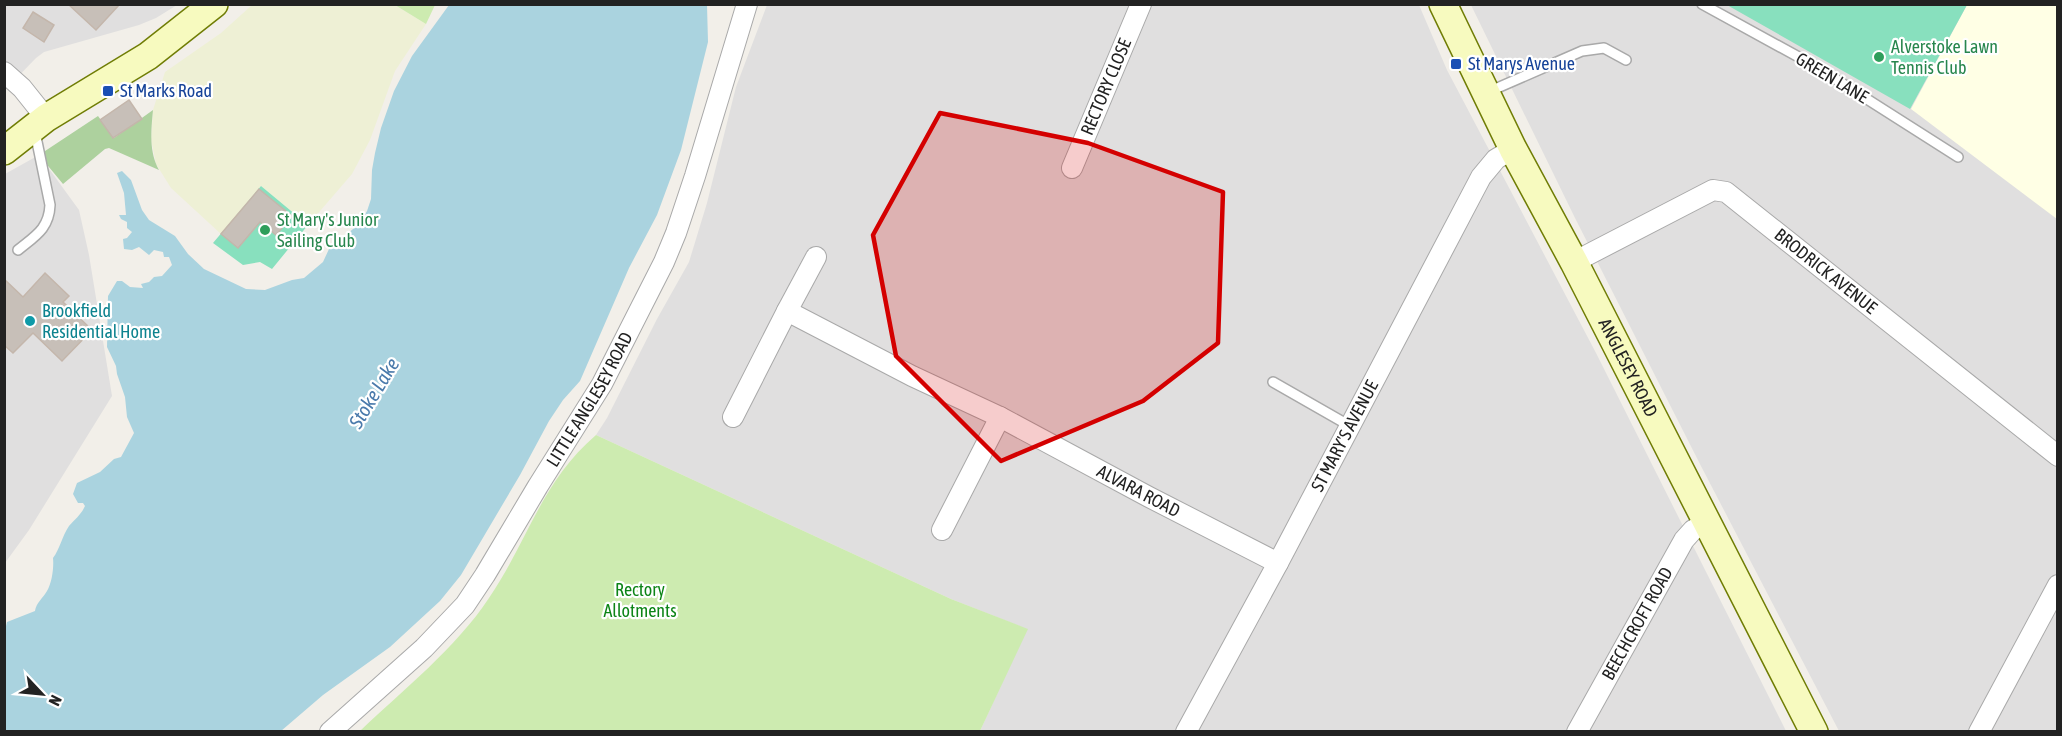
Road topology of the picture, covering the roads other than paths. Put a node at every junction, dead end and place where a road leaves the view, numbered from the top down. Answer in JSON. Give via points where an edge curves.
{"nodes":[{"id":1,"x":214,"y":4,"type":"edge"},
{"id":2,"x":747,"y":4,"type":"edge"},
{"id":3,"x":1141,"y":4,"type":"edge"},
{"id":4,"x":1443,"y":4,"type":"edge"},
{"id":5,"x":1702,"y":4,"type":"edge"},
{"id":6,"x":1626,"y":60,"type":"dead end"},
{"id":7,"x":4,"y":72,"type":"edge"},
{"id":8,"x":1486,"y":93,"type":"junction"},
{"id":9,"x":40,"y":123,"type":"junction"},
{"id":10,"x":1513,"y":149,"type":"junction"},
{"id":11,"x":4,"y":151,"type":"edge"},
{"id":12,"x":1958,"y":157,"type":"dead end"},
{"id":13,"x":1072,"y":168,"type":"dead end"},
{"id":14,"x":18,"y":250,"type":"dead end"},
{"id":15,"x":816,"y":257,"type":"dead end"},
{"id":16,"x":1574,"y":262,"type":"junction"},
{"id":17,"x":787,"y":311,"type":"junction"},
{"id":18,"x":1273,"y":382,"type":"dead end"},
{"id":19,"x":733,"y":417,"type":"dead end"},
{"id":20,"x":1000,"y":417,"type":"junction"},
{"id":21,"x":1350,"y":426,"type":"junction"},
{"id":22,"x":2058,"y":456,"type":"edge"},
{"id":23,"x":1706,"y":523,"type":"junction"},
{"id":24,"x":942,"y":530,"type":"dead end"},
{"id":25,"x":1278,"y":563,"type":"junction"},
{"id":26,"x":2058,"y":585,"type":"edge"},
{"id":27,"x":330,"y":732,"type":"edge"},
{"id":28,"x":1186,"y":732,"type":"edge"},
{"id":29,"x":1577,"y":732,"type":"edge"},
{"id":30,"x":1814,"y":732,"type":"edge"},
{"id":31,"x":1979,"y":732,"type":"edge"}],
"edges":[{"from":1,"to":9,"type":"street","via":[[148,56]]},
{"from":2,"to":27,"type":"street","name":"LITTLE ANGLESEY ROAD","via":[[676,233],[602,384],[465,604],[424,648]]},
{"from":3,"to":13,"type":"street","name":"RECTORY CLOSE"},
{"from":4,"to":8,"type":"street","name":"ANGLESEY ROAD"},
{"from":5,"to":12,"type":"lane","name":"GREEN LANE","via":[[1815,66]]},
{"from":6,"to":8,"type":"lane","via":[[1604,48],[1582,51]]},
{"from":7,"to":9,"type":"street","via":[[22,88]]},
{"from":8,"to":10,"type":"street","name":"ANGLESEY ROAD"},
{"from":9,"to":11,"type":"street"},
{"from":9,"to":14,"type":"lane","via":[[50,216],[41,231]]},
{"from":10,"to":16,"type":"street","name":"ANGLESEY ROAD"},
{"from":10,"to":21,"type":"street","name":"ST MARY'S AVENUE","via":[[1496,159],[1481,177]]},
{"from":15,"to":17,"type":"street"},
{"from":16,"to":22,"type":"street","name":"BRODRICK AVENUE","via":[[1713,190],[1725,192]]},
{"from":16,"to":23,"type":"street","name":"ANGLESEY ROAD"},
{"from":17,"to":19,"type":"street"},
{"from":17,"to":20,"type":"street","name":"ALVARA ROAD"},
{"from":18,"to":21,"type":"lane"},
{"from":20,"to":24,"type":"street"},
{"from":20,"to":25,"type":"street","name":"ALVARA ROAD"},
{"from":21,"to":25,"type":"street","name":"ST MARY'S AVENUE"},
{"from":23,"to":29,"type":"street","name":"BEECHCROFT ROAD","via":[[1684,540]]},
{"from":23,"to":30,"type":"street","name":"ANGLESEY ROAD"},
{"from":25,"to":28,"type":"street","name":"ST MARY'S AVENUE"},
{"from":26,"to":31,"type":"street"}]}
